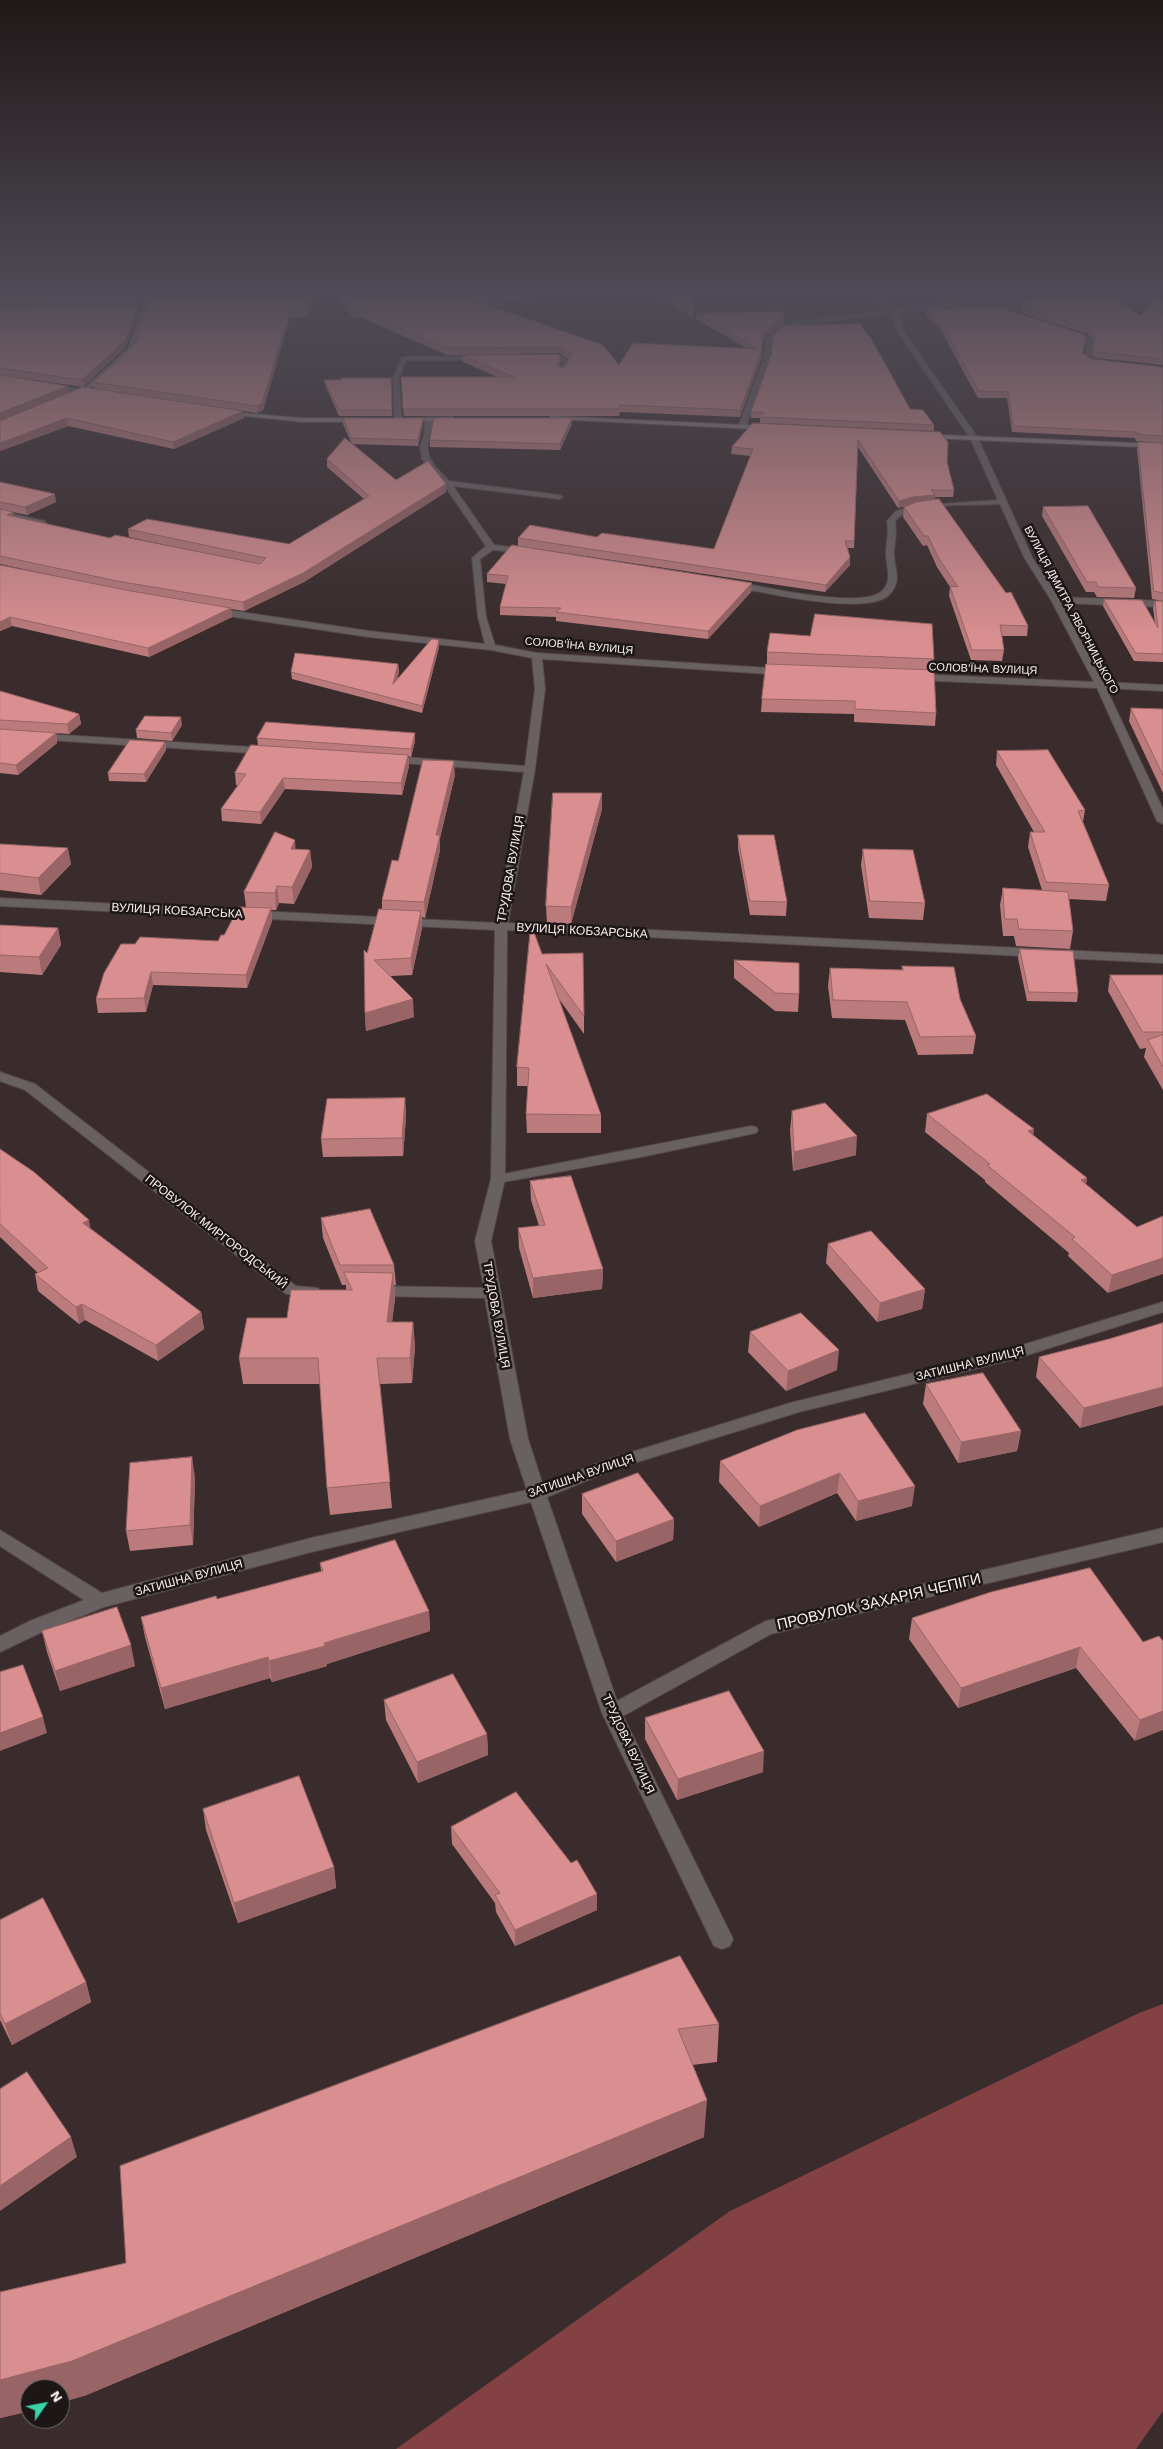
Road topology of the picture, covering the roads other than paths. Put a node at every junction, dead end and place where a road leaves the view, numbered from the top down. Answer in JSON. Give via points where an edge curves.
{"nodes":[{"id":1,"x":214,"y":410,"type":"edge"},
{"id":2,"x":398,"y":410,"type":"edge"},
{"id":3,"x":748,"y":410,"type":"edge"},
{"id":4,"x":955,"y":410,"type":"edge"},
{"id":5,"x":544,"y":418,"type":"edge"},
{"id":6,"x":463,"y":419,"type":"edge"},
{"id":7,"x":369,"y":420,"type":"edge"},
{"id":8,"x":388,"y":420,"type":"edge"},
{"id":9,"x":398,"y":420,"type":"junction"},
{"id":10,"x":429,"y":420,"type":"junction"},
{"id":11,"x":742,"y":427,"type":"junction"},
{"id":12,"x":782,"y":429,"type":"edge"},
{"id":13,"x":910,"y":435,"type":"edge"},
{"id":14,"x":974,"y":438,"type":"junction"},
{"id":15,"x":1163,"y":446,"type":"edge"},
{"id":16,"x":446,"y":483,"type":"junction"},
{"id":17,"x":559,"y":497,"type":"dead end"},
{"id":18,"x":1003,"y":502,"type":"junction"},
{"id":19,"x":0,"y":512,"type":"edge"},
{"id":20,"x":53,"y":526,"type":"edge"},
{"id":21,"x":490,"y":547,"type":"junction"},
{"id":22,"x":539,"y":553,"type":"edge"},
{"id":23,"x":720,"y":582,"type":"edge"},
{"id":24,"x":1055,"y":600,"type":"junction"},
{"id":25,"x":1163,"y":604,"type":"edge"},
{"id":26,"x":207,"y":610,"type":"edge"},
{"id":27,"x":491,"y":648,"type":"junction"},
{"id":28,"x":537,"y":656,"type":"junction"},
{"id":29,"x":794,"y":672,"type":"edge"},
{"id":30,"x":902,"y":677,"type":"edge"},
{"id":31,"x":1100,"y":685,"type":"junction"},
{"id":32,"x":1163,"y":688,"type":"edge"},
{"id":33,"x":0,"y":734,"type":"edge"},
{"id":34,"x":277,"y":752,"type":"edge"},
{"id":35,"x":376,"y":758,"type":"edge"},
{"id":36,"x":530,"y":768,"type":"junction"},
{"id":37,"x":1163,"y":821,"type":"edge"},
{"id":38,"x":0,"y":902,"type":"edge"},
{"id":39,"x":501,"y":927,"type":"junction"},
{"id":40,"x":1163,"y":959,"type":"edge"},
{"id":41,"x":0,"y":1076,"type":"edge"},
{"id":42,"x":751,"y":1130,"type":"dead end"},
{"id":43,"x":498,"y":1179,"type":"junction"},
{"id":44,"x":331,"y":1291,"type":"edge"},
{"id":45,"x":359,"y":1291,"type":"edge"},
{"id":46,"x":494,"y":1293,"type":"junction"},
{"id":47,"x":1163,"y":1307,"type":"edge"},
{"id":48,"x":537,"y":1494,"type":"junction"},
{"id":49,"x":1163,"y":1535,"type":"edge"},
{"id":50,"x":0,"y":1536,"type":"edge"},
{"id":51,"x":100,"y":1601,"type":"junction"},
{"id":52,"x":0,"y":1645,"type":"edge"},
{"id":53,"x":612,"y":1713,"type":"junction"},
{"id":54,"x":722,"y":1939,"type":"dead end"}],
"edges":[{"from":1,"to":7,"type":"street","via":[[302,420]]},
{"from":2,"to":9,"type":"street"},
{"from":3,"to":11,"type":"street"},
{"from":4,"to":14,"type":"street","name":"ВУЛИЦЯ ДМИТРА ЯВОРНИЦЬКОГО"},
{"from":5,"to":11,"type":"street"},
{"from":6,"to":10,"type":"street"},
{"from":8,"to":9,"type":"street"},
{"from":9,"to":10,"type":"street"},
{"from":10,"to":16,"type":"street","via":[[424,447],[426,459]]},
{"from":11,"to":12,"type":"street"},
{"from":13,"to":14,"type":"street"},
{"from":14,"to":15,"type":"street"},
{"from":14,"to":18,"type":"street","name":"ВУЛИЦЯ ДМИТРА ЯВОРНИЦЬКОГО"},
{"from":16,"to":17,"type":"street"},
{"from":16,"to":21,"type":"street"},
{"from":18,"to":23,"type":"street","via":[[916,508],[895,515],[891,521],[890,553],[894,575],[884,594],[870,600],[850,602]]},
{"from":18,"to":24,"type":"street","name":"ВУЛИЦЯ ДМИТРА ЯВОРНИЦЬКОГО","via":[[1028,557]]},
{"from":19,"to":20,"type":"street"},
{"from":21,"to":22,"type":"street"},
{"from":21,"to":27,"type":"street","via":[[476,558],[482,617]]},
{"from":24,"to":25,"type":"street"},
{"from":24,"to":31,"type":"street","name":"ВУЛИЦЯ ДМИТРА ЯВОРНИЦЬКОГО"},
{"from":26,"to":27,"type":"street","name":"СОЛОВ'ЇНА ВУЛИЦЯ"},
{"from":27,"to":28,"type":"street","name":"СОЛОВ'ЇНА ВУЛИЦЯ"},
{"from":28,"to":29,"type":"street","name":"СОЛОВ'ЇНА ВУЛИЦЯ"},
{"from":28,"to":36,"type":"street","name":"ТРУДОВА ВУЛИЦЯ","via":[[540,689]]},
{"from":30,"to":31,"type":"street","name":"СОЛОВ'ЇНА ВУЛИЦЯ"},
{"from":31,"to":32,"type":"street","name":"СОЛОВ'ЇНА ВУЛИЦЯ"},
{"from":31,"to":37,"type":"street","name":"ВУЛИЦЯ ДМИТРА ЯВОРНИЦЬКОГО"},
{"from":33,"to":34,"type":"street"},
{"from":35,"to":36,"type":"street"},
{"from":36,"to":39,"type":"street","name":"ТРУДОВА ВУЛИЦЯ"},
{"from":38,"to":39,"type":"street","name":"ВУЛИЦЯ КОБЗАРСЬКА"},
{"from":39,"to":40,"type":"street","name":"ВУЛИЦЯ КОБЗАРСЬКА"},
{"from":39,"to":43,"type":"street","name":"ТРУДОВА ВУЛИЦЯ"},
{"from":41,"to":44,"type":"street","name":"ПРОВУЛОК МИРГОРОДСЬКИЙ","via":[[30,1087],[292,1291]]},
{"from":42,"to":43,"type":"street"},
{"from":43,"to":46,"type":"street","name":"ТРУДОВА ВУЛИЦЯ","via":[[483,1241]]},
{"from":45,"to":46,"type":"street"},
{"from":46,"to":48,"type":"street","name":"ТРУДОВА ВУЛИЦЯ","via":[[519,1439]]},
{"from":47,"to":48,"type":"street","name":"ЗАТИШНА ВУЛИЦЯ","via":[[1009,1355],[796,1408],[609,1465]]},
{"from":48,"to":51,"type":"street","name":"ЗАТИШНА ВУЛИЦЯ","via":[[311,1545]]},
{"from":48,"to":53,"type":"street","name":"ТРУДОВА ВУЛИЦЯ"},
{"from":49,"to":53,"type":"street","name":"ПРОВУЛОК ЗАХАРІЯ ЧЕПІГИ","via":[[766,1628]]},
{"from":50,"to":51,"type":"street"},
{"from":51,"to":52,"type":"street","name":"ЗАТИШНА ВУЛИЦЯ"},
{"from":53,"to":54,"type":"street","name":"ТРУДОВА ВУЛИЦЯ"}]}
